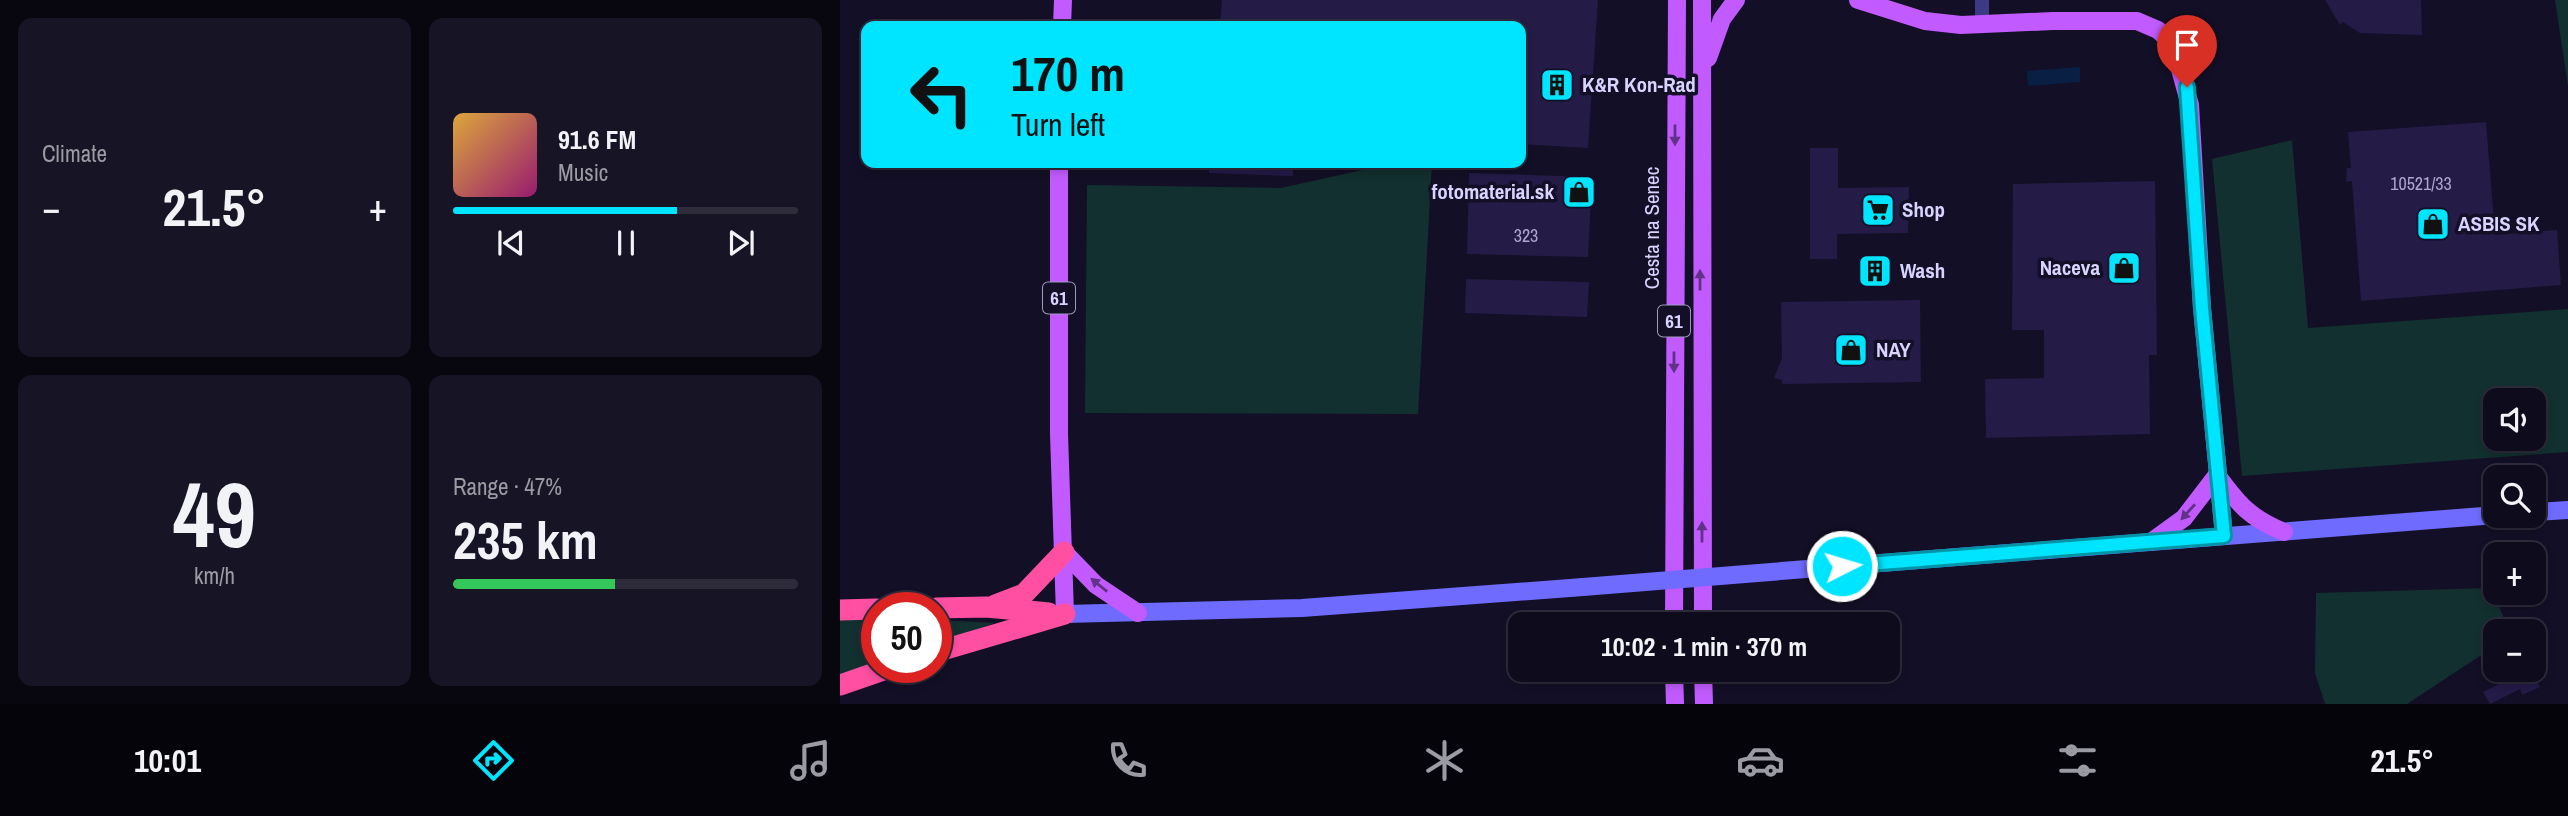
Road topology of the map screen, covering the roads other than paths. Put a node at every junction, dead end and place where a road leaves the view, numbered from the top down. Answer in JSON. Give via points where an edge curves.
{"nodes":[{"id":1,"x":1063,"y":0,"type":"edge"},
{"id":2,"x":1702,"y":0,"type":"edge"},
{"id":3,"x":1736,"y":0,"type":"edge"},
{"id":4,"x":1858,"y":0,"type":"edge"},
{"id":5,"x":1982,"y":0,"type":"edge"},
{"id":6,"x":1675,"y":6,"type":"edge"},
{"id":7,"x":1062,"y":21,"type":"edge"},
{"id":8,"x":1982,"y":24,"type":"junction"},
{"id":9,"x":1701,"y":85,"type":"junction"},
{"id":10,"x":1059,"y":168,"type":"edge"},
{"id":11,"x":2217,"y":475,"type":"junction"},
{"id":12,"x":2568,"y":510,"type":"edge"},
{"id":13,"x":2546,"y":511,"type":"edge"},
{"id":14,"x":2483,"y":516,"type":"edge"},
{"id":15,"x":2284,"y":532,"type":"junction"},
{"id":16,"x":2224,"y":536,"type":"junction"},
{"id":17,"x":2151,"y":542,"type":"junction"},
{"id":18,"x":1064,"y":552,"type":"junction"},
{"id":19,"x":986,"y":607,"type":"junction"},
{"id":20,"x":952,"y":608,"type":"edge"},
{"id":21,"x":861,"y":609,"type":"edge"},
{"id":22,"x":840,"y":610,"type":"edge"},
{"id":23,"x":1674,"y":612,"type":"edge"},
{"id":24,"x":1703,"y":612,"type":"edge"},
{"id":25,"x":1138,"y":613,"type":"junction"},
{"id":26,"x":1065,"y":614,"type":"junction"},
{"id":27,"x":952,"y":647,"type":"edge"},
{"id":28,"x":861,"y":678,"type":"edge"},
{"id":29,"x":1674,"y":682,"type":"edge"},
{"id":30,"x":1703,"y":682,"type":"edge"},
{"id":31,"x":840,"y":685,"type":"edge"},
{"id":32,"x":1675,"y":704,"type":"edge"},
{"id":33,"x":1704,"y":704,"type":"edge"}],
"edges":[{"from":1,"to":7,"type":"main road"},
{"from":2,"to":9,"type":"main road","number":"61"},
{"from":3,"to":9,"type":"main road","number":"61","via":[[1714,36]]},
{"from":4,"to":8,"type":"main road","via":[[1925,21]]},
{"from":5,"to":8,"type":"street"},
{"from":6,"to":23,"type":"main road","name":"Cesta na Senec","number":"61","one_way":true},
{"from":8,"to":11,"type":"main road","via":[[2124,20],[2152,27],[2173,44],[2190,105]]},
{"from":24,"to":9,"type":"main road","number":"61","one_way":true},
{"from":10,"to":18,"type":"main road","number":"61"},
{"from":11,"to":15,"type":"main road","via":[[2245,511]]},
{"from":11,"to":16,"type":"main road"},
{"from":11,"to":17,"type":"main road","one_way":true,"via":[[2189,513]]},
{"from":12,"to":13,"type":"main road"},
{"from":14,"to":15,"type":"main road"},
{"from":15,"to":16,"type":"main road"},
{"from":16,"to":17,"type":"main road"},
{"from":17,"to":25,"type":"main road","bridge":true,"via":[[1340,606]]},
{"from":18,"to":19,"type":"highway","via":[[1024,594]]},
{"from":25,"to":18,"type":"main road","one_way":true,"via":[[1096,585]]},
{"from":18,"to":26,"type":"main road","number":"61"},
{"from":19,"to":20,"type":"highway"},
{"from":19,"to":26,"type":"highway"},
{"from":21,"to":22,"type":"highway"},
{"from":25,"to":26,"type":"main road"},
{"from":26,"to":27,"type":"highway"},
{"from":28,"to":31,"type":"highway"},
{"from":29,"to":32,"type":"main road"},
{"from":30,"to":33,"type":"main road"}]}
